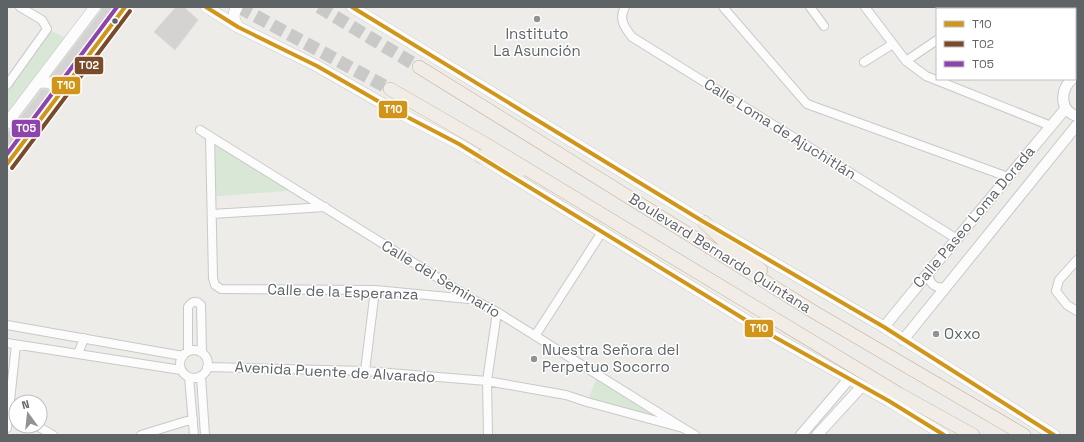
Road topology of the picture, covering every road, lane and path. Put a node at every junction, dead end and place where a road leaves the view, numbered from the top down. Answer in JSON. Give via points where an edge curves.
{"nodes":[{"id":1,"x":20,"y":7,"type":"edge"},
{"id":2,"x":95,"y":7,"type":"edge"},
{"id":3,"x":125,"y":7,"type":"edge"},
{"id":4,"x":206,"y":7,"type":"edge"},
{"id":5,"x":237,"y":7,"type":"edge"},
{"id":6,"x":352,"y":7,"type":"edge"},
{"id":7,"x":625,"y":7,"type":"edge"},
{"id":8,"x":723,"y":7,"type":"edge"},
{"id":9,"x":810,"y":7,"type":"edge"},
{"id":10,"x":865,"y":7,"type":"edge"},
{"id":11,"x":824,"y":26,"type":"dead end"},
{"id":12,"x":238,"y":27,"type":"junction"},
{"id":13,"x":936,"y":41,"type":"edge"},
{"id":14,"x":893,"y":44,"type":"junction"},
{"id":15,"x":906,"y":61,"type":"junction"},
{"id":16,"x":864,"y":62,"type":"dead end"},
{"id":17,"x":419,"y":67,"type":"tunnel mouth"},
{"id":18,"x":1071,"y":80,"type":"edge"},
{"id":19,"x":8,"y":81,"type":"edge"},
{"id":20,"x":38,"y":82,"type":"junction"},
{"id":21,"x":390,"y":89,"type":"tunnel mouth"},
{"id":22,"x":58,"y":96,"type":"junction"},
{"id":23,"x":1066,"y":108,"type":"junction"},
{"id":24,"x":1077,"y":116,"type":"edge"},
{"id":25,"x":7,"y":123,"type":"edge"},
{"id":26,"x":1077,"y":125,"type":"edge"},
{"id":27,"x":1051,"y":126,"type":"junction"},
{"id":28,"x":200,"y":130,"type":"dead end"},
{"id":29,"x":210,"y":136,"type":"junction"},
{"id":30,"x":480,"y":156,"type":"junction"},
{"id":31,"x":7,"y":164,"type":"edge"},
{"id":32,"x":1008,"y":177,"type":"junction"},
{"id":33,"x":324,"y":208,"type":"junction"},
{"id":34,"x":212,"y":214,"type":"junction"},
{"id":35,"x":704,"y":222,"type":"junction"},
{"id":36,"x":602,"y":232,"type":"junction"},
{"id":37,"x":957,"y":239,"type":"junction"},
{"id":38,"x":673,"y":257,"type":"junction"},
{"id":39,"x":1077,"y":260,"type":"edge"},
{"id":40,"x":929,"y":272,"type":"junction"},
{"id":41,"x":946,"y":287,"type":"junction"},
{"id":42,"x":374,"y":290,"type":"junction"},
{"id":43,"x":472,"y":299,"type":"junction"},
{"id":44,"x":1077,"y":311,"type":"edge"},
{"id":45,"x":497,"y":312,"type":"junction"},
{"id":46,"x":814,"y":312,"type":"junction"},
{"id":47,"x":7,"y":325,"type":"edge"},
{"id":48,"x":884,"y":327,"type":"junction"},
{"id":49,"x":536,"y":336,"type":"junction"},
{"id":50,"x":84,"y":338,"type":"junction"},
{"id":51,"x":903,"y":340,"type":"junction"},
{"id":52,"x":7,"y":343,"type":"edge"},
{"id":53,"x":16,"y":345,"type":"junction"},
{"id":54,"x":202,"y":353,"type":"junction"},
{"id":55,"x":78,"y":354,"type":"junction"},
{"id":56,"x":185,"y":354,"type":"junction"},
{"id":57,"x":207,"y":367,"type":"junction"},
{"id":58,"x":181,"y":370,"type":"junction"},
{"id":59,"x":365,"y":371,"type":"junction"},
{"id":60,"x":201,"y":376,"type":"junction"},
{"id":61,"x":189,"y":377,"type":"junction"},
{"id":62,"x":849,"y":379,"type":"junction"},
{"id":63,"x":487,"y":381,"type":"junction"},
{"id":64,"x":862,"y":386,"type":"junction"},
{"id":65,"x":14,"y":394,"type":"edge"},
{"id":66,"x":193,"y":419,"type":"junction"},
{"id":67,"x":683,"y":428,"type":"junction"},
{"id":68,"x":141,"y":435,"type":"edge"},
{"id":69,"x":194,"y":435,"type":"edge"},
{"id":70,"x":205,"y":435,"type":"edge"},
{"id":71,"x":488,"y":435,"type":"edge"},
{"id":72,"x":695,"y":435,"type":"edge"},
{"id":73,"x":801,"y":435,"type":"edge"},
{"id":74,"x":817,"y":435,"type":"edge"},
{"id":75,"x":944,"y":435,"type":"edge"},
{"id":76,"x":974,"y":435,"type":"edge"},
{"id":77,"x":1024,"y":435,"type":"edge"},
{"id":78,"x":1054,"y":435,"type":"edge"}],
"edges":[{"from":1,"to":19,"type":"street","via":[[42,20],[47,29]]},
{"from":2,"to":20,"type":"main road"},
{"from":3,"to":22,"type":"main road"},
{"from":4,"to":12,"type":"main road"},
{"from":5,"to":12,"type":"main road","via":[[234,19]]},
{"from":6,"to":35,"type":"main road","name":"Boulevard Bernardo Quintana"},
{"from":7,"to":37,"type":"street","name":"Calle Loma de Ajuchitlán","via":[[622,24],[632,37]]},
{"from":8,"to":32,"type":"street","via":[[808,104]]},
{"from":9,"to":11,"type":"street"},
{"from":10,"to":14,"type":"street"},
{"from":12,"to":30,"type":"main road","via":[[317,66]]},
{"from":13,"to":15,"type":"street"},
{"from":14,"to":15,"type":"street"},
{"from":14,"to":16,"type":"street"},
{"from":15,"to":27,"type":"street","via":[[926,76]]},
{"from":17,"to":46,"type":"highway","name":"Boulevard Bernardo Quintana"},
{"from":18,"to":23,"type":"street","via":[[1063,93]]},
{"from":20,"to":22,"type":"main road","via":[[50,82],[55,86]]},
{"from":20,"to":25,"type":"main road"},
{"from":21,"to":38,"type":"highway","name":"Boulevard Bernardo Quintana"},
{"from":22,"to":31,"type":"main road"},
{"from":23,"to":24,"type":"street"},
{"from":23,"to":27,"type":"street","name":"Calle Paseo Loma Dorada"},
{"from":26,"to":41,"type":"street","name":"Calle Paseo Loma Dorada"},
{"from":27,"to":32,"type":"street","name":"Calle Paseo Loma Dorada"},
{"from":28,"to":29,"type":"street","name":"Calle del Seminario"},
{"from":29,"to":33,"type":"street","name":"Calle del Seminario"},
{"from":29,"to":34,"type":"street"},
{"from":30,"to":36,"type":"main road"},
{"from":30,"to":38,"type":"highway","via":[[516,171],[656,253]]},
{"from":32,"to":37,"type":"street","name":"Calle Paseo Loma Dorada"},
{"from":33,"to":34,"type":"street"},
{"from":33,"to":43,"type":"street","name":"Calle del Seminario"},
{"from":34,"to":42,"type":"street","name":"Calle de la Esperanza","via":[[212,278],[215,285],[221,289]]},
{"from":35,"to":46,"type":"highway","via":[[728,245]]},
{"from":35,"to":48,"type":"main road","name":"Boulevard Bernardo Quintana"},
{"from":36,"to":49,"type":"street"},
{"from":36,"to":62,"type":"main road","via":[[762,330]]},
{"from":37,"to":40,"type":"street","name":"Calle Paseo Loma Dorada"},
{"from":38,"to":76,"type":"highway","name":"Boulevard Bernardo Quintana","via":[[899,394]]},
{"from":39,"to":44,"type":"street","via":[[1059,280],[1056,291],[1067,305]]},
{"from":40,"to":41,"type":"street","via":[[932,284],[941,288]]},
{"from":40,"to":48,"type":"street","name":"Calle Paseo Loma Dorada"},
{"from":41,"to":51,"type":"street","name":"Calle Paseo Loma Dorada"},
{"from":42,"to":43,"type":"street","name":"Calle de la Esperanza"},
{"from":42,"to":59,"type":"street"},
{"from":43,"to":45,"type":"street","name":"Calle del Seminario"},
{"from":45,"to":49,"type":"street","name":"Calle del Seminario"},
{"from":45,"to":63,"type":"street"},
{"from":46,"to":77,"type":"highway","name":"Boulevard Bernardo Quintana"},
{"from":47,"to":50,"type":"street"},
{"from":48,"to":51,"type":"main road","name":"Boulevard Bernardo Quintana"},
{"from":49,"to":67,"type":"street","name":"Calle del Seminario"},
{"from":50,"to":55,"type":"street"},
{"from":50,"to":56,"type":"street"},
{"from":51,"to":78,"type":"main road","name":"Boulevard Bernardo Quintana"},
{"from":52,"to":53,"type":"street"},
{"from":53,"to":55,"type":"street"},
{"from":53,"to":65,"type":"street"},
{"from":54,"to":56,"type":"street","via":[[193,350]]},
{"from":54,"to":56,"type":"street","via":[[201,305],[194,301],[188,307]]},
{"from":54,"to":57,"type":"street","via":[[208,362]]},
{"from":55,"to":58,"type":"street"},
{"from":56,"to":58,"type":"street","via":[[180,360]]},
{"from":57,"to":59,"type":"street","name":"Avenida Puente de Alvarado"},
{"from":57,"to":60,"type":"street"},
{"from":58,"to":61,"type":"street"},
{"from":59,"to":63,"type":"street","name":"Avenida Puente de Alvarado"},
{"from":60,"to":61,"type":"street"},
{"from":60,"to":70,"type":"street"},
{"from":61,"to":66,"type":"street"},
{"from":62,"to":64,"type":"main road"},
{"from":62,"to":73,"type":"street"},
{"from":63,"to":67,"type":"street","name":"Avenida Puente de Alvarado","via":[[566,396]]},
{"from":63,"to":71,"type":"street"},
{"from":64,"to":74,"type":"street"},
{"from":64,"to":75,"type":"main road"},
{"from":66,"to":68,"type":"street"},
{"from":66,"to":69,"type":"street"},
{"from":67,"to":72,"type":"street","name":"Avenida Puente de Alvarado"}]}
